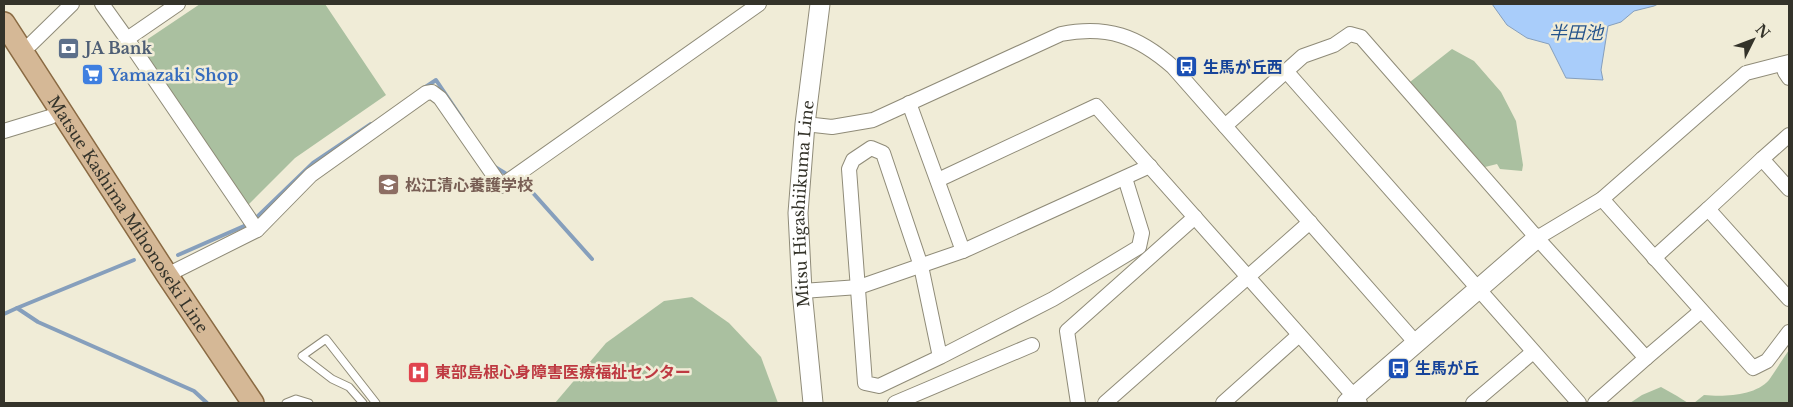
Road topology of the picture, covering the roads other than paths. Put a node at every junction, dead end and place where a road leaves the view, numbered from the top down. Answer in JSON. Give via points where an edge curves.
{"nodes":[{"id":1,"x":72,"y":4,"type":"edge"},
{"id":2,"x":102,"y":4,"type":"edge"},
{"id":3,"x":178,"y":4,"type":"edge"},
{"id":4,"x":759,"y":4,"type":"edge"},
{"id":5,"x":820,"y":4,"type":"edge"},
{"id":6,"x":4,"y":23,"type":"edge"},
{"id":7,"x":127,"y":39,"type":"junction"},
{"id":8,"x":21,"y":50,"type":"junction"},
{"id":9,"x":1785,"y":63,"type":"edge"},
{"id":10,"x":1286,"y":71,"type":"junction"},
{"id":11,"x":1789,"y":78,"type":"edge"},
{"id":12,"x":909,"y":103,"type":"junction"},
{"id":13,"x":62,"y":111,"type":"junction"},
{"id":14,"x":805,"y":124,"type":"junction"},
{"id":15,"x":1226,"y":126,"type":"junction"},
{"id":16,"x":4,"y":131,"type":"edge"},
{"id":17,"x":1789,"y":135,"type":"edge"},
{"id":18,"x":1762,"y":159,"type":"junction"},
{"id":19,"x":1150,"y":166,"type":"junction"},
{"id":20,"x":1125,"y":178,"type":"junction"},
{"id":21,"x":938,"y":180,"type":"junction"},
{"id":22,"x":1789,"y":189,"type":"edge"},
{"id":23,"x":1602,"y":200,"type":"junction"},
{"id":24,"x":1708,"y":209,"type":"junction"},
{"id":25,"x":1195,"y":217,"type":"junction"},
{"id":26,"x":1310,"y":222,"type":"junction"},
{"id":27,"x":253,"y":225,"type":"junction"},
{"id":28,"x":1537,"y":238,"type":"junction"},
{"id":29,"x":963,"y":251,"type":"junction"},
{"id":30,"x":1654,"y":258,"type":"junction"},
{"id":31,"x":921,"y":266,"type":"junction"},
{"id":32,"x":167,"y":275,"type":"junction"},
{"id":33,"x":1248,"y":276,"type":"junction"},
{"id":34,"x":859,"y":287,"type":"junction"},
{"id":35,"x":1478,"y":289,"type":"junction"},
{"id":36,"x":802,"y":291,"type":"junction"},
{"id":37,"x":1789,"y":299,"type":"edge"},
{"id":38,"x":1701,"y":311,"type":"junction"},
{"id":39,"x":1789,"y":332,"type":"edge"},
{"id":40,"x":1299,"y":335,"type":"junction"},
{"id":41,"x":1416,"y":343,"type":"junction"},
{"id":42,"x":1032,"y":345,"type":"dead end"},
{"id":43,"x":1533,"y":352,"type":"junction"},
{"id":44,"x":940,"y":357,"type":"junction"},
{"id":45,"x":1646,"y":358,"type":"junction"},
{"id":46,"x":1354,"y":401,"type":"edge"},
{"id":47,"x":253,"y":403,"type":"edge"},
{"id":48,"x":286,"y":403,"type":"edge"},
{"id":49,"x":309,"y":403,"type":"edge"},
{"id":50,"x":363,"y":403,"type":"edge"},
{"id":51,"x":376,"y":403,"type":"edge"},
{"id":52,"x":813,"y":403,"type":"edge"},
{"id":53,"x":895,"y":403,"type":"edge"},
{"id":54,"x":1078,"y":403,"type":"edge"},
{"id":55,"x":1104,"y":403,"type":"edge"},
{"id":56,"x":1223,"y":403,"type":"edge"},
{"id":57,"x":1473,"y":403,"type":"edge"},
{"id":58,"x":1579,"y":403,"type":"edge"},
{"id":59,"x":1596,"y":403,"type":"edge"}],
"edges":[{"from":1,"to":8,"type":"street"},
{"from":2,"to":7,"type":"street"},
{"from":3,"to":7,"type":"street"},
{"from":4,"to":27,"type":"street","via":[[501,186],[440,98],[432,92],[426,93],[311,175]]},
{"from":5,"to":14,"type":"main road","name":"Mitsu Higashiikuma Line"},
{"from":6,"to":8,"type":"main road","name":"Matsue Kashima Mihonoseki Line"},
{"from":7,"to":27,"type":"street"},
{"from":8,"to":13,"type":"main road","name":"Matsue Kashima Mihonoseki Line"},
{"from":9,"to":11,"type":"street"},
{"from":9,"to":23,"type":"street","via":[[1746,73]]},
{"from":10,"to":15,"type":"street"},
{"from":10,"to":28,"type":"street","via":[[1303,56],[1334,45],[1350,34],[1361,37]]},
{"from":10,"to":35,"type":"street"},
{"from":12,"to":14,"type":"street","via":[[874,120],[832,126]]},
{"from":12,"to":15,"type":"street","via":[[1061,34],[1081,30],[1130,38],[1156,52]]},
{"from":12,"to":21,"type":"street"},
{"from":13,"to":16,"type":"street","via":[[50,118]]},
{"from":13,"to":32,"type":"main road","name":"Matsue Kashima Mihonoseki Line"},
{"from":14,"to":36,"type":"main road","name":"Mitsu Higashiikuma Line","via":[[798,213]]},
{"from":15,"to":26,"type":"street"},
{"from":17,"to":18,"type":"street"},
{"from":18,"to":22,"type":"street"},
{"from":18,"to":24,"type":"street"},
{"from":19,"to":20,"type":"street"},
{"from":19,"to":21,"type":"street","via":[[1096,106]]},
{"from":19,"to":25,"type":"street"},
{"from":20,"to":29,"type":"street"},
{"from":20,"to":44,"type":"street","via":[[1142,233],[1138,247],[1053,299]]},
{"from":21,"to":29,"type":"street"},
{"from":23,"to":28,"type":"street"},
{"from":23,"to":30,"type":"street"},
{"from":24,"to":30,"type":"street"},
{"from":24,"to":37,"type":"street"},
{"from":25,"to":33,"type":"street"},
{"from":25,"to":54,"type":"street","via":[[1067,331]]},
{"from":26,"to":33,"type":"street"},
{"from":26,"to":41,"type":"street"},
{"from":27,"to":32,"type":"street"},
{"from":28,"to":35,"type":"main road"},
{"from":28,"to":45,"type":"street"},
{"from":29,"to":31,"type":"street"},
{"from":30,"to":38,"type":"street"},
{"from":31,"to":34,"type":"street"},
{"from":31,"to":34,"type":"street","via":[[883,153],[871,148],[853,160],[849,169]]},
{"from":31,"to":44,"type":"street"},
{"from":32,"to":47,"type":"main road","name":"Matsue Kashima Mihonoseki Line"},
{"from":33,"to":40,"type":"street"},
{"from":33,"to":55,"type":"street"},
{"from":34,"to":36,"type":"street"},
{"from":34,"to":44,"type":"street","via":[[865,383],[879,386]]},
{"from":35,"to":41,"type":"main road"},
{"from":35,"to":43,"type":"street"},
{"from":36,"to":52,"type":"main road","name":"Mitsu Higashiikuma Line"},
{"from":38,"to":39,"type":"street","via":[[1753,368],[1767,361]]},
{"from":38,"to":45,"type":"street"},
{"from":40,"to":46,"type":"street"},
{"from":40,"to":56,"type":"street"},
{"from":41,"to":46,"type":"main road"},
{"from":42,"to":53,"type":"street"},
{"from":43,"to":57,"type":"street"},
{"from":43,"to":58,"type":"street"},
{"from":45,"to":59,"type":"street"},
{"from":48,"to":49,"type":"lane","via":[[296,399]]},
{"from":50,"to":51,"type":"lane","via":[[349,387],[332,379],[302,356],[326,339]]}]}
